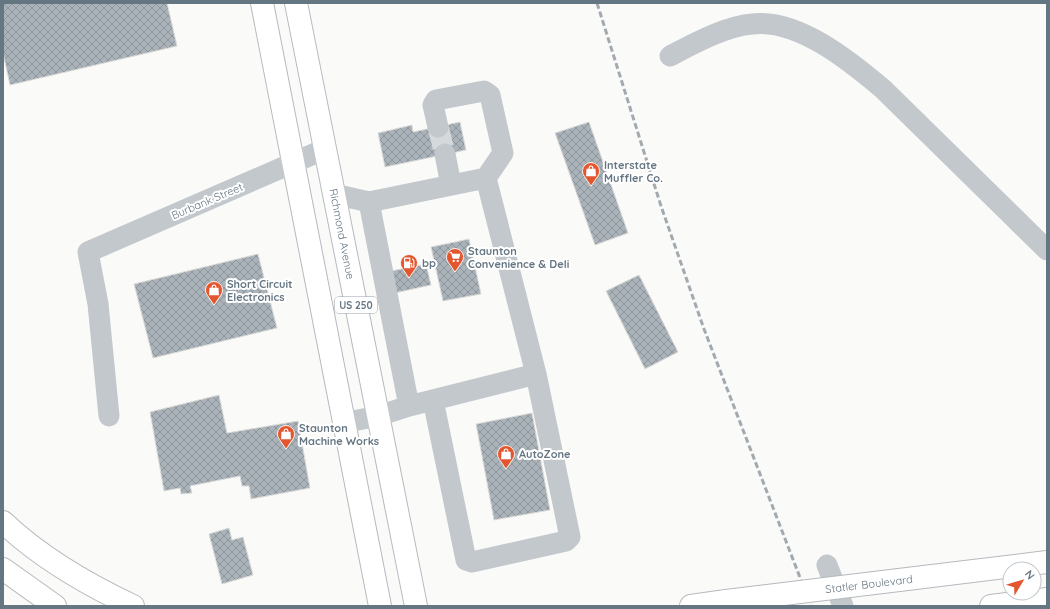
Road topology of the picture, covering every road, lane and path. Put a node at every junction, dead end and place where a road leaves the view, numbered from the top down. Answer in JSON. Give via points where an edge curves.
{"nodes":[{"id":1,"x":262,"y":3,"type":"edge"},
{"id":2,"x":296,"y":3,"type":"edge"},
{"id":3,"x":670,"y":56,"type":"dead end"},
{"id":4,"x":438,"y":127,"type":"tunnel mouth"},
{"id":5,"x":325,"y":149,"type":"junction"},
{"id":6,"x":445,"y":154,"type":"tunnel mouth"},
{"id":7,"x":293,"y":164,"type":"junction"},
{"id":8,"x":486,"y":178,"type":"junction"},
{"id":9,"x":451,"y":184,"type":"junction"},
{"id":10,"x":334,"y":194,"type":"junction"},
{"id":11,"x":369,"y":202,"type":"junction"},
{"id":12,"x":1047,"y":250,"type":"edge"},
{"id":13,"x":536,"y":374,"type":"junction"},
{"id":14,"x":433,"y":400,"type":"junction"},
{"id":15,"x":409,"y":406,"type":"junction"},
{"id":16,"x":109,"y":416,"type":"dead end"},
{"id":17,"x":378,"y":416,"type":"junction"},
{"id":18,"x":344,"y":423,"type":"junction"},
{"id":19,"x":3,"y":522,"type":"edge"},
{"id":20,"x":1047,"y":562,"type":"edge"},
{"id":21,"x":826,"y":565,"type":"dead end"},
{"id":22,"x":3,"y":569,"type":"edge"},
{"id":23,"x":1047,"y":599,"type":"edge"},
{"id":24,"x":55,"y":606,"type":"edge"},
{"id":25,"x":133,"y":606,"type":"edge"},
{"id":26,"x":380,"y":606,"type":"edge"},
{"id":27,"x":416,"y":606,"type":"edge"},
{"id":28,"x":691,"y":606,"type":"edge"},
{"id":29,"x":843,"y":606,"type":"edge"},
{"id":30,"x":991,"y":606,"type":"edge"}],
"edges":[{"from":1,"to":7,"type":"main road","number":"US 250"},
{"from":2,"to":5,"type":"main road","name":"Richmond Avenue","number":"US 250"},
{"from":3,"to":12,"type":"street","via":[[715,35],[750,24],[781,25],[802,34],[855,66],[883,89]]},
{"from":4,"to":8,"type":"street","via":[[433,105],[436,100],[484,91],[490,95],[503,153]]},
{"from":5,"to":7,"type":"street","name":"Burbank Street"},
{"from":5,"to":10,"type":"main road","name":"Richmond Avenue","number":"US 250"},
{"from":6,"to":9,"type":"street"},
{"from":7,"to":16,"type":"street","name":"Burbank Street","via":[[88,252],[98,304]]},
{"from":7,"to":18,"type":"main road","number":"US 250"},
{"from":8,"to":9,"type":"street"},
{"from":8,"to":13,"type":"street"},
{"from":9,"to":11,"type":"street"},
{"from":10,"to":11,"type":"street"},
{"from":10,"to":17,"type":"main road","name":"Richmond Avenue","number":"US 250"},
{"from":11,"to":15,"type":"street"},
{"from":13,"to":14,"type":"street"},
{"from":13,"to":14,"type":"street","via":[[570,537],[566,541],[472,562],[466,560]]},
{"from":14,"to":15,"type":"street"},
{"from":15,"to":17,"type":"street"},
{"from":17,"to":18,"type":"street"},
{"from":17,"to":27,"type":"main road","name":"Richmond Avenue","number":"US 250"},
{"from":18,"to":26,"type":"main road","number":"US 250"},
{"from":19,"to":25,"type":"main road","via":[[34,548],[76,577]]},
{"from":20,"to":28,"type":"main road","name":"Statler Boulevard","bridge":true},
{"from":21,"to":29,"type":"street"},
{"from":22,"to":24,"type":"main road"},
{"from":23,"to":30,"type":"main road"}]}
